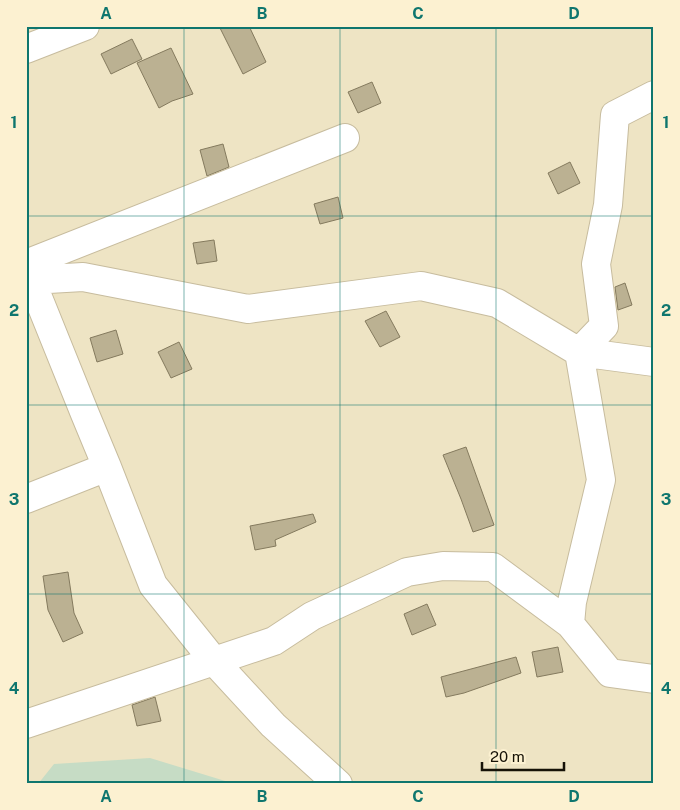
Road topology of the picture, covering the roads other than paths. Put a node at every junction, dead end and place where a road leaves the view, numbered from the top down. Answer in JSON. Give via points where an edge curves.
{"nodes":[{"id":1,"x":85,"y":26,"type":"edge"},
{"id":2,"x":26,"y":49,"type":"edge"},
{"id":3,"x":654,"y":95,"type":"edge"},
{"id":4,"x":345,"y":138,"type":"dead end"},
{"id":5,"x":26,"y":264,"type":"edge"},
{"id":6,"x":579,"y":352,"type":"junction"},
{"id":7,"x":654,"y":362,"type":"edge"},
{"id":8,"x":107,"y":467,"type":"junction"},
{"id":9,"x":26,"y":499,"type":"edge"},
{"id":10,"x":570,"y":624,"type":"junction"},
{"id":11,"x":214,"y":661,"type":"junction"},
{"id":12,"x":654,"y":680,"type":"edge"},
{"id":13,"x":26,"y":724,"type":"edge"},
{"id":14,"x":338,"y":784,"type":"edge"}],
"edges":[{"from":1,"to":2,"type":"street"},
{"from":3,"to":6,"type":"street","via":[[615,115],[608,205],[596,264],[604,326]]},
{"from":4,"to":5,"type":"street"},
{"from":6,"to":7,"type":"street"},
{"from":6,"to":8,"type":"street","via":[[497,303],[421,286],[248,309],[83,277],[31,280]]},
{"from":6,"to":10,"type":"street","via":[[601,480],[572,602]]},
{"from":8,"to":9,"type":"street"},
{"from":8,"to":11,"type":"street","via":[[153,585]]},
{"from":10,"to":11,"type":"street","via":[[493,566],[443,566],[407,572],[312,616],[274,641]]},
{"from":10,"to":12,"type":"street","via":[[610,673]]},
{"from":11,"to":13,"type":"street"},
{"from":11,"to":14,"type":"street","via":[[273,725]]}]}
